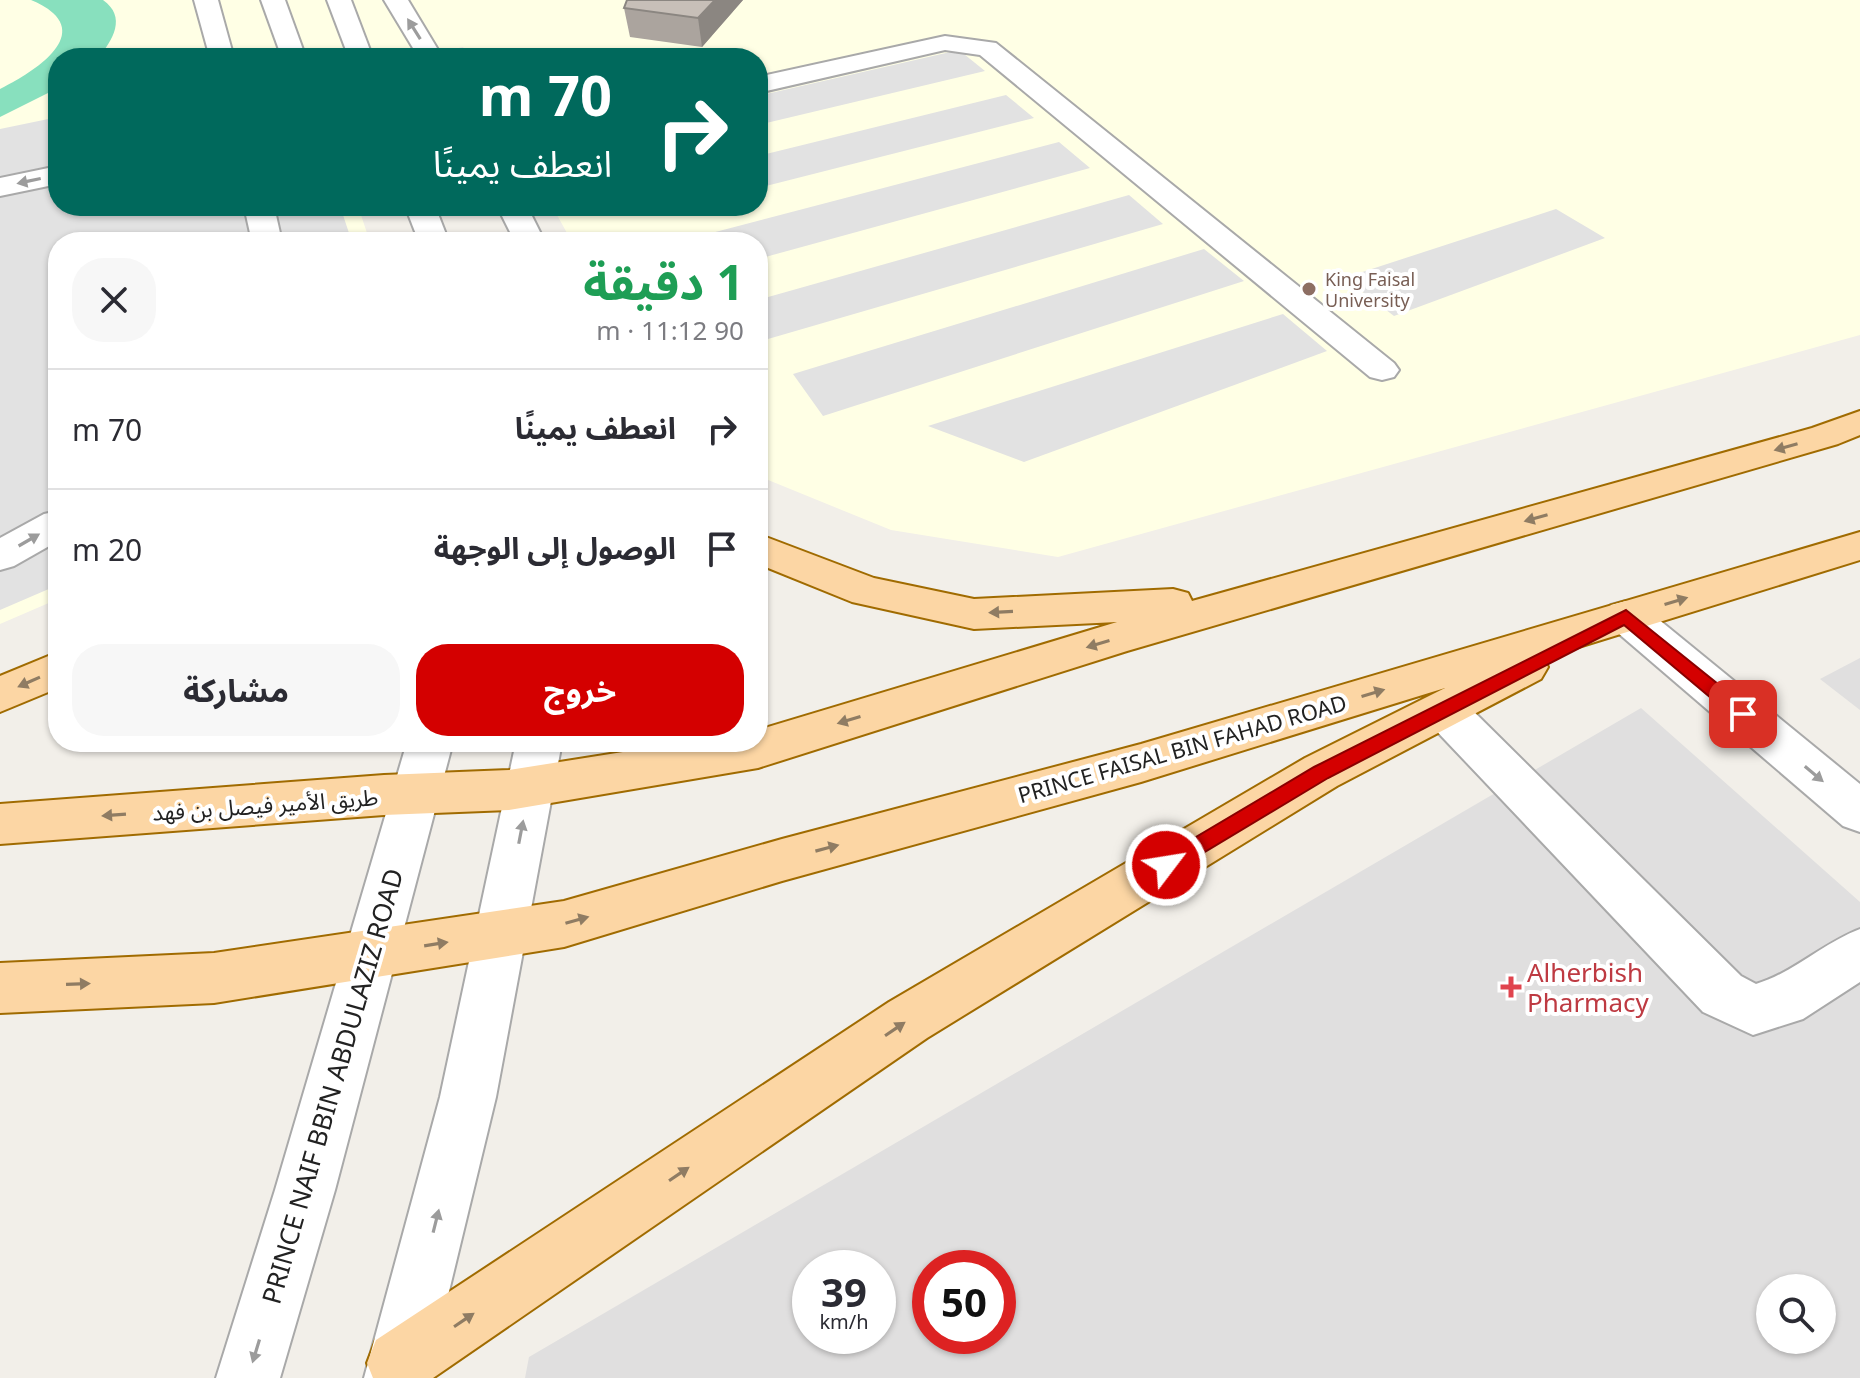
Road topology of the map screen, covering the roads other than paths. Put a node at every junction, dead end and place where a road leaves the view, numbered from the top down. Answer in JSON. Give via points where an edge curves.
{"nodes":[{"id":1,"x":206,"y":0,"type":"edge"},
{"id":2,"x":273,"y":0,"type":"edge"},
{"id":3,"x":339,"y":0,"type":"edge"},
{"id":4,"x":396,"y":0,"type":"edge"},
{"id":5,"x":219,"y":48,"type":"edge"},
{"id":6,"x":290,"y":48,"type":"edge"},
{"id":7,"x":357,"y":48,"type":"edge"},
{"id":8,"x":425,"y":48,"type":"edge"},
{"id":9,"x":768,"y":83,"type":"edge"},
{"id":10,"x":48,"y":177,"type":"edge"},
{"id":11,"x":0,"y":187,"type":"edge"},
{"id":12,"x":1382,"y":370,"type":"dead end"},
{"id":13,"x":1860,"y":422,"type":"edge"},
{"id":14,"x":48,"y":530,"type":"edge"},
{"id":15,"x":1860,"y":546,"type":"edge"},
{"id":16,"x":768,"y":552,"type":"edge"},
{"id":17,"x":0,"y":556,"type":"edge"},
{"id":18,"x":1247,"y":601,"type":"junction"},
{"id":19,"x":1626,"y":616,"type":"junction"},
{"id":20,"x":48,"y":673,"type":"edge"},
{"id":21,"x":0,"y":695,"type":"edge"},
{"id":22,"x":1444,"y":710,"type":"junction"},
{"id":23,"x":768,"y":746,"type":"edge"},
{"id":24,"x":427,"y":752,"type":"edge"},
{"id":25,"x":713,"y":752,"type":"edge"},
{"id":26,"x":534,"y":764,"type":"edge"},
{"id":27,"x":415,"y":794,"type":"junction"},
{"id":28,"x":1860,"y":812,"type":"edge"},
{"id":29,"x":0,"y":824,"type":"edge"},
{"id":30,"x":500,"y":933,"type":"junction"},
{"id":31,"x":1860,"y":953,"type":"edge"},
{"id":32,"x":371,"y":954,"type":"junction"},
{"id":33,"x":0,"y":988,"type":"edge"},
{"id":34,"x":398,"y":1371,"type":"edge"},
{"id":35,"x":248,"y":1378,"type":"edge"}],
"edges":[{"from":1,"to":5,"type":"street"},
{"from":2,"to":6,"type":"street"},
{"from":3,"to":7,"type":"street"},
{"from":8,"to":4,"type":"street","one_way":true},
{"from":9,"to":12,"type":"street","via":[[945,43],[987,48]]},
{"from":10,"to":11,"type":"street","one_way":true},
{"from":13,"to":18,"type":"main road","one_way":true},
{"from":17,"to":14,"type":"street","one_way":true},
{"from":19,"to":15,"type":"main road","name":"PRINCE FAISAL BIN FAHAD ROAD","one_way":true},
{"from":18,"to":16,"type":"main road","one_way":true,"via":[[974,614],[867,591]]},
{"from":18,"to":23,"type":"main road","one_way":true},
{"from":19,"to":22,"type":"main road"},
{"from":19,"to":28,"type":"street","one_way":true},
{"from":30,"to":19,"type":"main road","name":"PRINCE FAISAL BIN FAHAD ROAD","one_way":true,"via":[[564,924],[1141,763]]},
{"from":20,"to":21,"type":"main road","one_way":true},
{"from":22,"to":31,"type":"street","via":[[1722,994],[1753,1010],[1784,1001]]},
{"from":34,"to":22,"type":"main road","one_way":true,"via":[[908,1020],[1321,772]]},
{"from":24,"to":27,"type":"street","name":"PRINCE NAIF BBIN ABDULAZIZ ROAD"},
{"from":25,"to":26,"type":"main road","one_way":true},
{"from":26,"to":27,"type":"main road","name":"طريق الأمير فيصل بن فهد"},
{"from":30,"to":26,"type":"street","one_way":true},
{"from":27,"to":29,"type":"main road","name":"طريق الأمير فيصل بن فهد","one_way":true},
{"from":27,"to":32,"type":"street","name":"PRINCE NAIF BBIN ABDULAZIZ ROAD"},
{"from":32,"to":30,"type":"main road","one_way":true},
{"from":34,"to":30,"type":"street","one_way":true,"via":[[468,1097]]},
{"from":33,"to":32,"type":"main road","one_way":true,"via":[[214,978]]},
{"from":32,"to":35,"type":"street","name":"PRINCE NAIF BBIN ABDULAZIZ ROAD","one_way":true}]}
